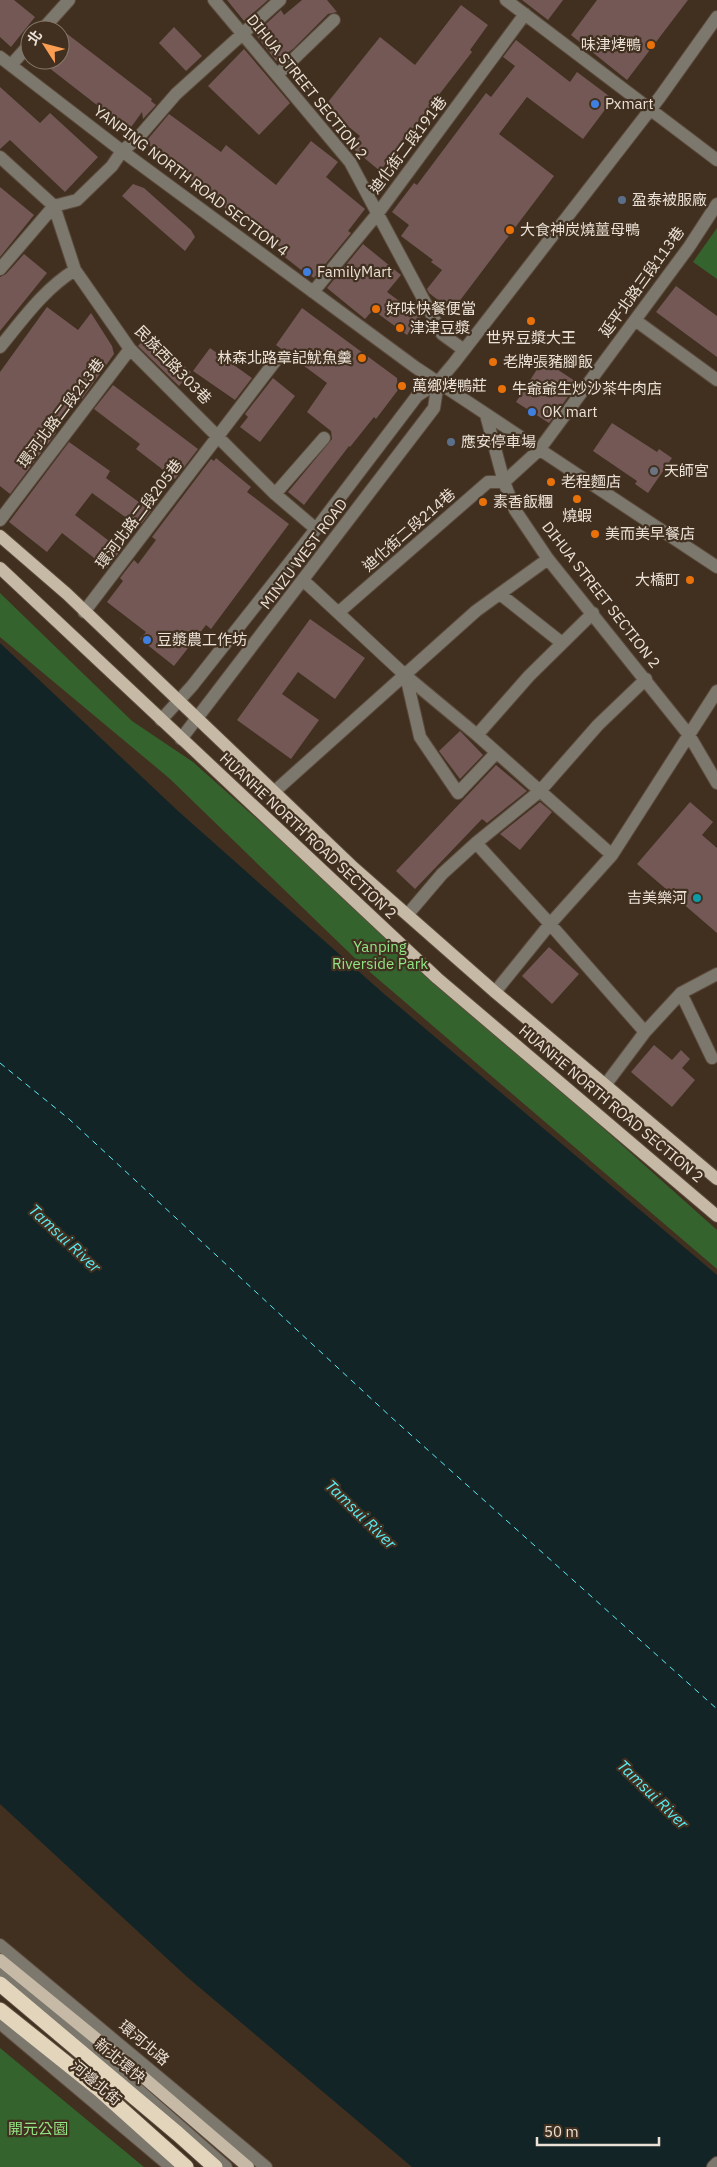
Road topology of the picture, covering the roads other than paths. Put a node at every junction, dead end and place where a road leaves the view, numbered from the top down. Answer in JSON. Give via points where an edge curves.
{"nodes":[{"id":1,"x":68,"y":0,"type":"edge"},
{"id":2,"x":214,"y":0,"type":"edge"},
{"id":3,"x":280,"y":0,"type":"edge"},
{"id":4,"x":506,"y":0,"type":"edge"},
{"id":5,"x":525,"y":14,"type":"junction"},
{"id":6,"x":717,"y":17,"type":"edge"},
{"id":7,"x":51,"y":20,"type":"edge"},
{"id":8,"x":334,"y":20,"type":"dead end"},
{"id":9,"x":243,"y":32,"type":"junction"},
{"id":10,"x":20,"y":55,"type":"edge"},
{"id":11,"x":0,"y":57,"type":"edge"},
{"id":12,"x":11,"y":65,"type":"junction"},
{"id":13,"x":277,"y":75,"type":"junction"},
{"id":14,"x":650,"y":108,"type":"junction"},
{"id":15,"x":122,"y":151,"type":"junction"},
{"id":16,"x":0,"y":157,"type":"edge"},
{"id":17,"x":717,"y":160,"type":"edge"},
{"id":18,"x":717,"y":204,"type":"edge"},
{"id":19,"x":54,"y":206,"type":"junction"},
{"id":20,"x":378,"y":212,"type":"junction"},
{"id":21,"x":0,"y":270,"type":"edge"},
{"id":22,"x":76,"y":270,"type":"junction"},
{"id":23,"x":314,"y":292,"type":"junction"},
{"id":24,"x":635,"y":320,"type":"junction"},
{"id":25,"x":0,"y":347,"type":"edge"},
{"id":26,"x":130,"y":349,"type":"junction"},
{"id":27,"x":464,"y":350,"type":"junction"},
{"id":28,"x":276,"y":360,"type":"dead end"},
{"id":29,"x":717,"y":380,"type":"edge"},
{"id":30,"x":438,"y":382,"type":"junction"},
{"id":31,"x":486,"y":415,"type":"junction"},
{"id":32,"x":219,"y":436,"type":"junction"},
{"id":33,"x":324,"y":438,"type":"dead end"},
{"id":34,"x":540,"y":450,"type":"junction"},
{"id":35,"x":504,"y":482,"type":"junction"},
{"id":36,"x":275,"y":494,"type":"junction"},
{"id":37,"x":0,"y":520,"type":"edge"},
{"id":38,"x":316,"y":529,"type":"junction"},
{"id":39,"x":0,"y":536,"type":"edge"},
{"id":40,"x":548,"y":559,"type":"junction"},
{"id":41,"x":717,"y":567,"type":"edge"},
{"id":42,"x":0,"y":568,"type":"edge"},
{"id":43,"x":304,"y":580,"type":"junction"},
{"id":44,"x":500,"y":594,"type":"junction"},
{"id":45,"x":84,"y":612,"type":"junction"},
{"id":46,"x":339,"y":612,"type":"junction"},
{"id":47,"x":593,"y":613,"type":"junction"},
{"id":48,"x":562,"y":643,"type":"junction"},
{"id":49,"x":406,"y":676,"type":"junction"},
{"id":50,"x":646,"y":679,"type":"junction"},
{"id":51,"x":717,"y":691,"type":"edge"},
{"id":52,"x":179,"y":700,"type":"junction"},
{"id":53,"x":199,"y":718,"type":"junction"},
{"id":54,"x":161,"y":720,"type":"junction"},
{"id":55,"x":477,"y":735,"type":"junction"},
{"id":56,"x":689,"y":735,"type":"junction"},
{"id":57,"x":182,"y":739,"type":"junction"},
{"id":58,"x":496,"y":754,"type":"junction"},
{"id":59,"x":717,"y":783,"type":"edge"},
{"id":60,"x":275,"y":791,"type":"junction"},
{"id":61,"x":540,"y":792,"type":"junction"},
{"id":62,"x":476,"y":843,"type":"junction"},
{"id":63,"x":612,"y":855,"type":"junction"},
{"id":64,"x":408,"y":914,"type":"junction"},
{"id":65,"x":550,"y":924,"type":"junction"},
{"id":66,"x":717,"y":974,"type":"edge"},
{"id":67,"x":495,"y":992,"type":"junction"},
{"id":68,"x":681,"y":993,"type":"junction"},
{"id":69,"x":645,"y":1032,"type":"junction"},
{"id":70,"x":712,"y":1058,"type":"dead end"},
{"id":71,"x":606,"y":1084,"type":"junction"},
{"id":72,"x":717,"y":1179,"type":"edge"},
{"id":73,"x":717,"y":1216,"type":"edge"},
{"id":74,"x":0,"y":1945,"type":"edge"},
{"id":75,"x":0,"y":1960,"type":"edge"},
{"id":76,"x":0,"y":1973,"type":"edge"},
{"id":77,"x":0,"y":1984,"type":"edge"},
{"id":78,"x":0,"y":2010,"type":"edge"},
{"id":79,"x":0,"y":2023,"type":"edge"},
{"id":80,"x":717,"y":2163,"type":"edge"},
{"id":81,"x":171,"y":2167,"type":"edge"},
{"id":82,"x":186,"y":2167,"type":"edge"},
{"id":83,"x":215,"y":2167,"type":"edge"},
{"id":84,"x":226,"y":2167,"type":"edge"},
{"id":85,"x":248,"y":2167,"type":"edge"},
{"id":86,"x":266,"y":2167,"type":"edge"},
{"id":87,"x":713,"y":2167,"type":"edge"}],
"edges":[{"from":1,"to":7,"type":"street"},
{"from":2,"to":9,"type":"street","name":"DIHUA STREET SECTION 2"},
{"from":3,"to":9,"type":"street"},
{"from":4,"to":5,"type":"street"},
{"from":5,"to":14,"type":"street"},
{"from":5,"to":20,"type":"street","name":"迪化街二段191巷"},
{"from":6,"to":14,"type":"street","name":"MINZU WEST ROAD"},
{"from":8,"to":13,"type":"street"},
{"from":9,"to":13,"type":"street","name":"DIHUA STREET SECTION 2"},
{"from":9,"to":15,"type":"street","via":[[176,94],[137,139]]},
{"from":10,"to":12,"type":"street"},
{"from":11,"to":12,"type":"street","name":"YANPING NORTH ROAD SECTION 4"},
{"from":12,"to":15,"type":"street","name":"YANPING NORTH ROAD SECTION 4"},
{"from":13,"to":20,"type":"street","name":"DIHUA STREET SECTION 2","via":[[350,162]]},
{"from":14,"to":17,"type":"street"},
{"from":14,"to":27,"type":"street","name":"MINZU WEST ROAD"},
{"from":15,"to":19,"type":"street","via":[[112,166],[77,200]]},
{"from":15,"to":23,"type":"street","name":"YANPING NORTH ROAD SECTION 4"},
{"from":16,"to":19,"type":"street","name":"民族西路303巷"},
{"from":18,"to":24,"type":"street","name":"延平北路三段113巷"},
{"from":19,"to":21,"type":"street"},
{"from":19,"to":22,"type":"street","name":"民族西路303巷"},
{"from":20,"to":23,"type":"street","name":"迪化街二段191巷"},
{"from":20,"to":27,"type":"street","name":"DIHUA STREET SECTION 2","via":[[442,334]]},
{"from":22,"to":25,"type":"street","via":[[60,279],[36,303]]},
{"from":22,"to":26,"type":"street","name":"民族西路303巷"},
{"from":23,"to":30,"type":"street","name":"YANPING NORTH ROAD SECTION 4"},
{"from":24,"to":29,"type":"street"},
{"from":24,"to":34,"type":"street","name":"延平北路三段113巷"},
{"from":26,"to":32,"type":"street","name":"民族西路303巷"},
{"from":26,"to":37,"type":"street","name":"環河北路二段213巷"},
{"from":27,"to":30,"type":"street","name":"MINZU WEST ROAD"},
{"from":28,"to":32,"type":"street","name":"環河北路二段205巷"},
{"from":30,"to":31,"type":"street","name":"YANPING NORTH ROAD SECTION 4"},
{"from":30,"to":38,"type":"street","name":"MINZU WEST ROAD","via":[[417,396]]},
{"from":30,"to":43,"type":"street","name":"MINZU WEST ROAD","via":[[434,408]]},
{"from":31,"to":34,"type":"street","name":"YANPING NORTH ROAD SECTION 4"},
{"from":31,"to":35,"type":"street","name":"DIHUA STREET SECTION 2"},
{"from":32,"to":36,"type":"street","name":"民族西路303巷"},
{"from":32,"to":45,"type":"street","name":"環河北路二段205巷"},
{"from":33,"to":36,"type":"street"},
{"from":34,"to":35,"type":"street","name":"延平北路三段113巷"},
{"from":34,"to":41,"type":"street","name":"YANPING NORTH ROAD SECTION 4"},
{"from":35,"to":40,"type":"street","name":"DIHUA STREET SECTION 2","via":[[515,510]]},
{"from":35,"to":46,"type":"street","name":"迪化街二段214巷","via":[[488,482]]},
{"from":36,"to":38,"type":"street","name":"民族西路303巷"},
{"from":38,"to":52,"type":"street","name":"MINZU WEST ROAD"},
{"from":39,"to":45,"type":"main road","name":"HUANHE NORTH ROAD SECTION 2"},
{"from":40,"to":44,"type":"street"},
{"from":40,"to":47,"type":"street","name":"DIHUA STREET SECTION 2"},
{"from":42,"to":54,"type":"main road","name":"HUANHE NORTH ROAD SECTION 2"},
{"from":43,"to":46,"type":"street"},
{"from":43,"to":53,"type":"street","name":"MINZU WEST ROAD"},
{"from":44,"to":48,"type":"street"},
{"from":44,"to":49,"type":"street","via":[[476,611]]},
{"from":45,"to":52,"type":"main road","name":"HUANHE NORTH ROAD SECTION 2"},
{"from":46,"to":49,"type":"street"},
{"from":47,"to":48,"type":"street"},
{"from":47,"to":50,"type":"street","name":"DIHUA STREET SECTION 2"},
{"from":48,"to":55,"type":"street"},
{"from":49,"to":55,"type":"street"},
{"from":49,"to":58,"type":"street","via":[[420,737],[458,793]]},
{"from":49,"to":60,"type":"street"},
{"from":50,"to":56,"type":"street","name":"DIHUA STREET SECTION 2"},
{"from":50,"to":61,"type":"street","via":[[598,725]]},
{"from":51,"to":56,"type":"street"},
{"from":52,"to":53,"type":"main road","name":"HUANHE NORTH ROAD SECTION 2"},
{"from":52,"to":54,"type":"street","name":"MINZU WEST ROAD"},
{"from":53,"to":57,"type":"street","name":"MINZU WEST ROAD"},
{"from":53,"to":60,"type":"main road","name":"HUANHE NORTH ROAD SECTION 2"},
{"from":54,"to":57,"type":"main road","name":"HUANHE NORTH ROAD SECTION 2"},
{"from":55,"to":58,"type":"street"},
{"from":56,"to":59,"type":"street","name":"DIHUA STREET SECTION 2"},
{"from":56,"to":63,"type":"street"},
{"from":57,"to":73,"type":"main road","name":"HUANHE NORTH ROAD SECTION 2","via":[[437,978]]},
{"from":58,"to":61,"type":"street"},
{"from":60,"to":64,"type":"main road","name":"HUANHE NORTH ROAD SECTION 2","via":[[354,868]]},
{"from":61,"to":62,"type":"street"},
{"from":61,"to":63,"type":"street"},
{"from":62,"to":64,"type":"street","via":[[442,874]]},
{"from":62,"to":65,"type":"street"},
{"from":63,"to":65,"type":"street"},
{"from":64,"to":67,"type":"main road","name":"HUANHE NORTH ROAD SECTION 2"},
{"from":65,"to":67,"type":"street"},
{"from":65,"to":69,"type":"street"},
{"from":66,"to":68,"type":"street"},
{"from":67,"to":71,"type":"main road","name":"HUANHE NORTH ROAD SECTION 2"},
{"from":68,"to":69,"type":"street"},
{"from":68,"to":70,"type":"street"},
{"from":69,"to":71,"type":"street"},
{"from":71,"to":72,"type":"main road","name":"HUANHE NORTH ROAD SECTION 2"},
{"from":74,"to":86,"type":"street","name":"環河北路"},
{"from":75,"to":85,"type":"main road"},
{"from":76,"to":84,"type":"street","via":[[52,2014]]},
{"from":77,"to":83,"type":"highway","name":"新北環快"},
{"from":78,"to":82,"type":"highway","via":[[100,2090]]},
{"from":79,"to":81,"type":"street","name":"河邊北街"},
{"from":80,"to":87,"type":"street"}]}
